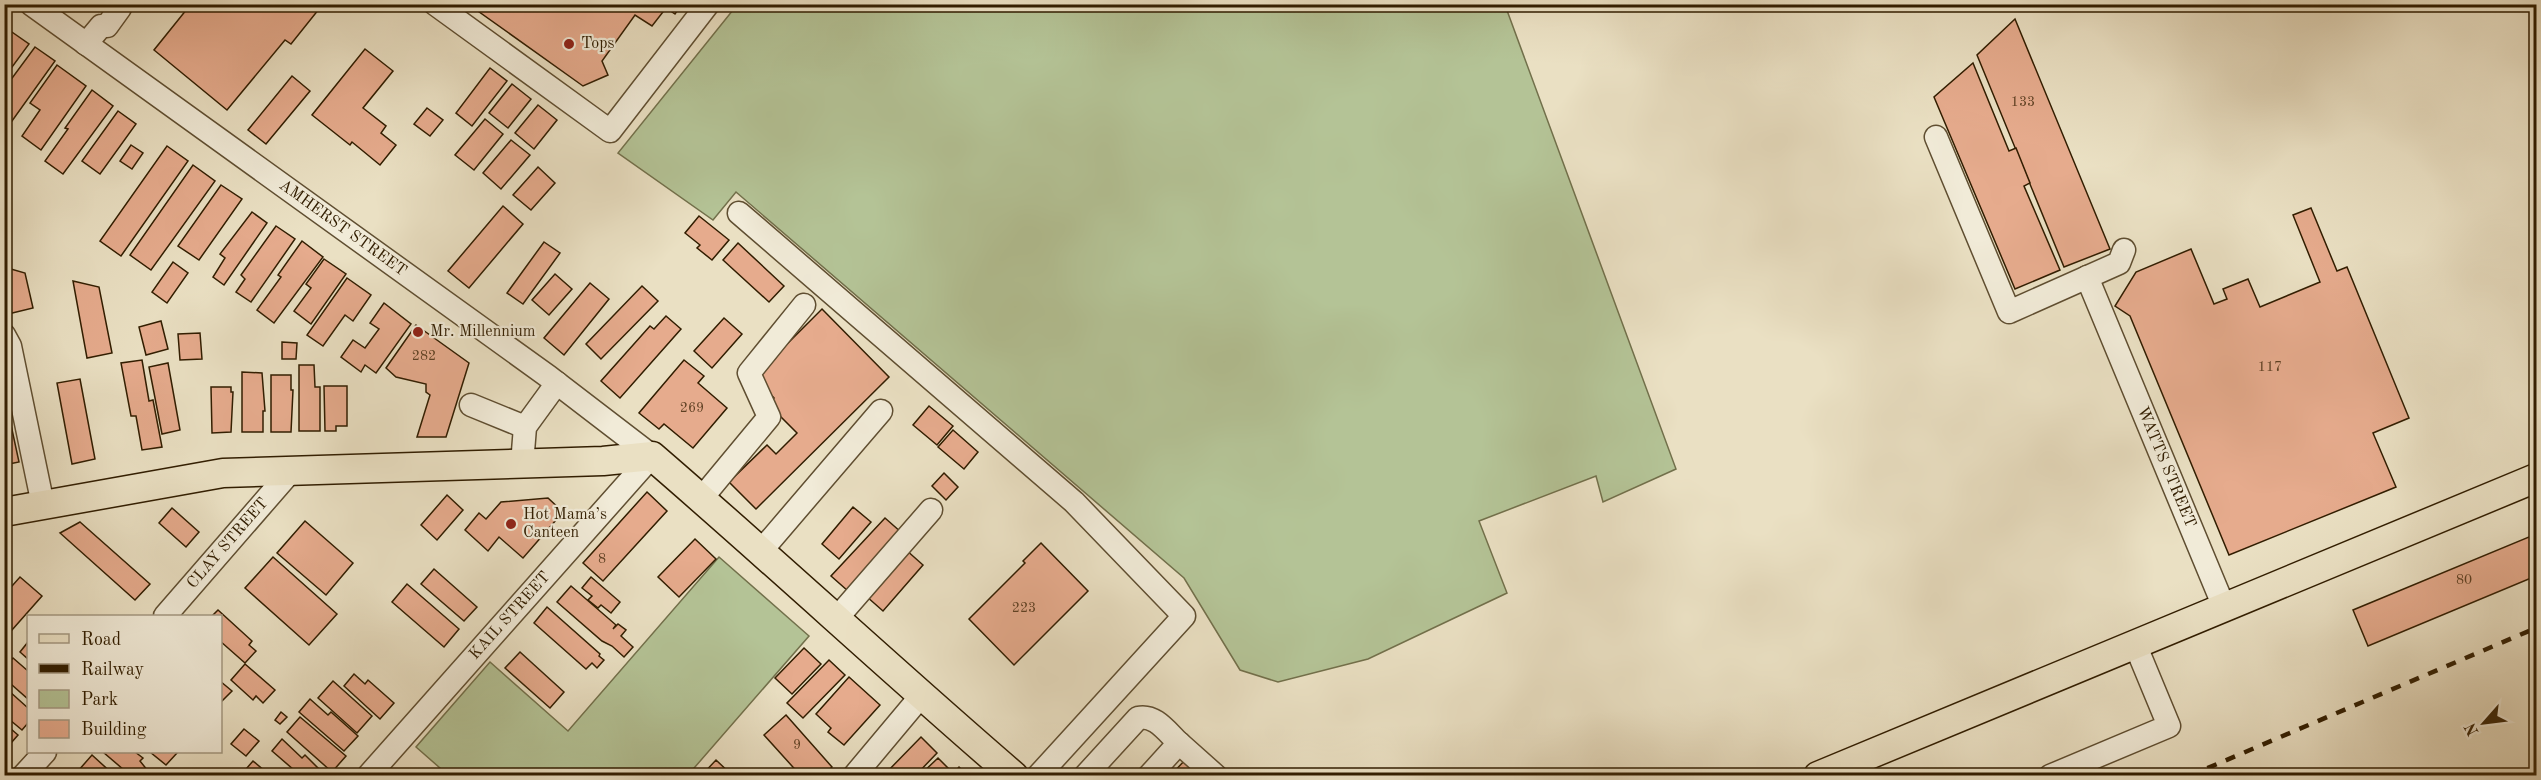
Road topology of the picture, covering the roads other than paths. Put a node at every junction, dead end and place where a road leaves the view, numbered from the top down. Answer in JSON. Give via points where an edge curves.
{"nodes":[{"id":1,"x":31,"y":4,"type":"edge"},
{"id":2,"x":109,"y":4,"type":"edge"},
{"id":3,"x":119,"y":4,"type":"edge"},
{"id":4,"x":435,"y":4,"type":"edge"},
{"id":5,"x":708,"y":4,"type":"edge"},
{"id":6,"x":100,"y":26,"type":"junction"},
{"id":7,"x":86,"y":44,"type":"junction"},
{"id":8,"x":1936,"y":137,"type":"dead end"},
{"id":9,"x":739,"y":213,"type":"dead end"},
{"id":10,"x":2124,"y":250,"type":"dead end"},
{"id":11,"x":2087,"y":277,"type":"junction"},
{"id":12,"x":804,"y":305,"type":"dead end"},
{"id":13,"x":4,"y":334,"type":"edge"},
{"id":14,"x":557,"y":382,"type":"junction"},
{"id":15,"x":471,"y":405,"type":"dead end"},
{"id":16,"x":881,"y":411,"type":"dead end"},
{"id":17,"x":525,"y":427,"type":"junction"},
{"id":18,"x":652,"y":456,"type":"junction"},
{"id":19,"x":522,"y":464,"type":"junction"},
{"id":20,"x":291,"y":471,"type":"junction"},
{"id":21,"x":2536,"y":478,"type":"edge"},
{"id":22,"x":701,"y":499,"type":"junction"},
{"id":23,"x":43,"y":505,"type":"junction"},
{"id":24,"x":931,"y":510,"type":"dead end"},
{"id":25,"x":4,"y":512,"type":"edge"},
{"id":26,"x":761,"y":551,"type":"junction"},
{"id":27,"x":2224,"y":607,"type":"junction"},
{"id":28,"x":166,"y":615,"type":"edge"},
{"id":29,"x":837,"y":618,"type":"junction"},
{"id":30,"x":2135,"y":644,"type":"junction"},
{"id":31,"x":921,"y":696,"type":"junction"},
{"id":32,"x":1179,"y":743,"type":"junction"},
{"id":33,"x":44,"y":753,"type":"edge"},
{"id":34,"x":24,"y":776,"type":"edge"},
{"id":35,"x":368,"y":776,"type":"edge"},
{"id":36,"x":854,"y":776,"type":"edge"},
{"id":37,"x":1014,"y":776,"type":"edge"},
{"id":38,"x":1038,"y":776,"type":"edge"},
{"id":39,"x":1085,"y":776,"type":"edge"},
{"id":40,"x":1149,"y":776,"type":"edge"},
{"id":41,"x":1216,"y":776,"type":"edge"},
{"id":42,"x":1818,"y":776,"type":"edge"},
{"id":43,"x":2050,"y":776,"type":"edge"}],
"edges":[{"from":1,"to":7,"type":"street","name":"AMHERST STREET"},
{"from":2,"to":6,"type":"street","via":[[98,19]]},
{"from":3,"to":6,"type":"street","via":[[107,26]]},
{"from":4,"to":5,"type":"street","via":[[610,131]]},
{"from":6,"to":7,"type":"street"},
{"from":7,"to":14,"type":"street","name":"AMHERST STREET"},
{"from":8,"to":11,"type":"street","via":[[2009,312]]},
{"from":9,"to":38,"type":"street","via":[[1074,502],[1184,616]]},
{"from":10,"to":11,"type":"street","via":[[2119,263]]},
{"from":11,"to":27,"type":"street","name":"WATTS STREET"},
{"from":12,"to":22,"type":"street","via":[[749,373],[769,417]]},
{"from":13,"to":23,"type":"street"},
{"from":14,"to":17,"type":"street"},
{"from":14,"to":18,"type":"street","name":"AMHERST STREET"},
{"from":15,"to":17,"type":"street"},
{"from":16,"to":26,"type":"street"},
{"from":17,"to":19,"type":"street"},
{"from":18,"to":19,"type":"main road"},
{"from":18,"to":22,"type":"main road"},
{"from":18,"to":35,"type":"street","name":"KAIL STREET"},
{"from":19,"to":20,"type":"main road"},
{"from":20,"to":23,"type":"main road","via":[[223,473]]},
{"from":20,"to":28,"type":"street","name":"CLAY STREET"},
{"from":21,"to":27,"type":"main road"},
{"from":22,"to":26,"type":"main road"},
{"from":23,"to":25,"type":"main road"},
{"from":24,"to":29,"type":"street"},
{"from":26,"to":29,"type":"main road"},
{"from":27,"to":30,"type":"main road"},
{"from":29,"to":31,"type":"main road"},
{"from":30,"to":42,"type":"main road"},
{"from":30,"to":43,"type":"street","via":[[2169,726]]},
{"from":31,"to":36,"type":"street"},
{"from":31,"to":37,"type":"main road"},
{"from":32,"to":39,"type":"street","via":[[1152,718],[1138,718]]},
{"from":32,"to":40,"type":"street"},
{"from":32,"to":41,"type":"street"},
{"from":33,"to":34,"type":"street"}]}
